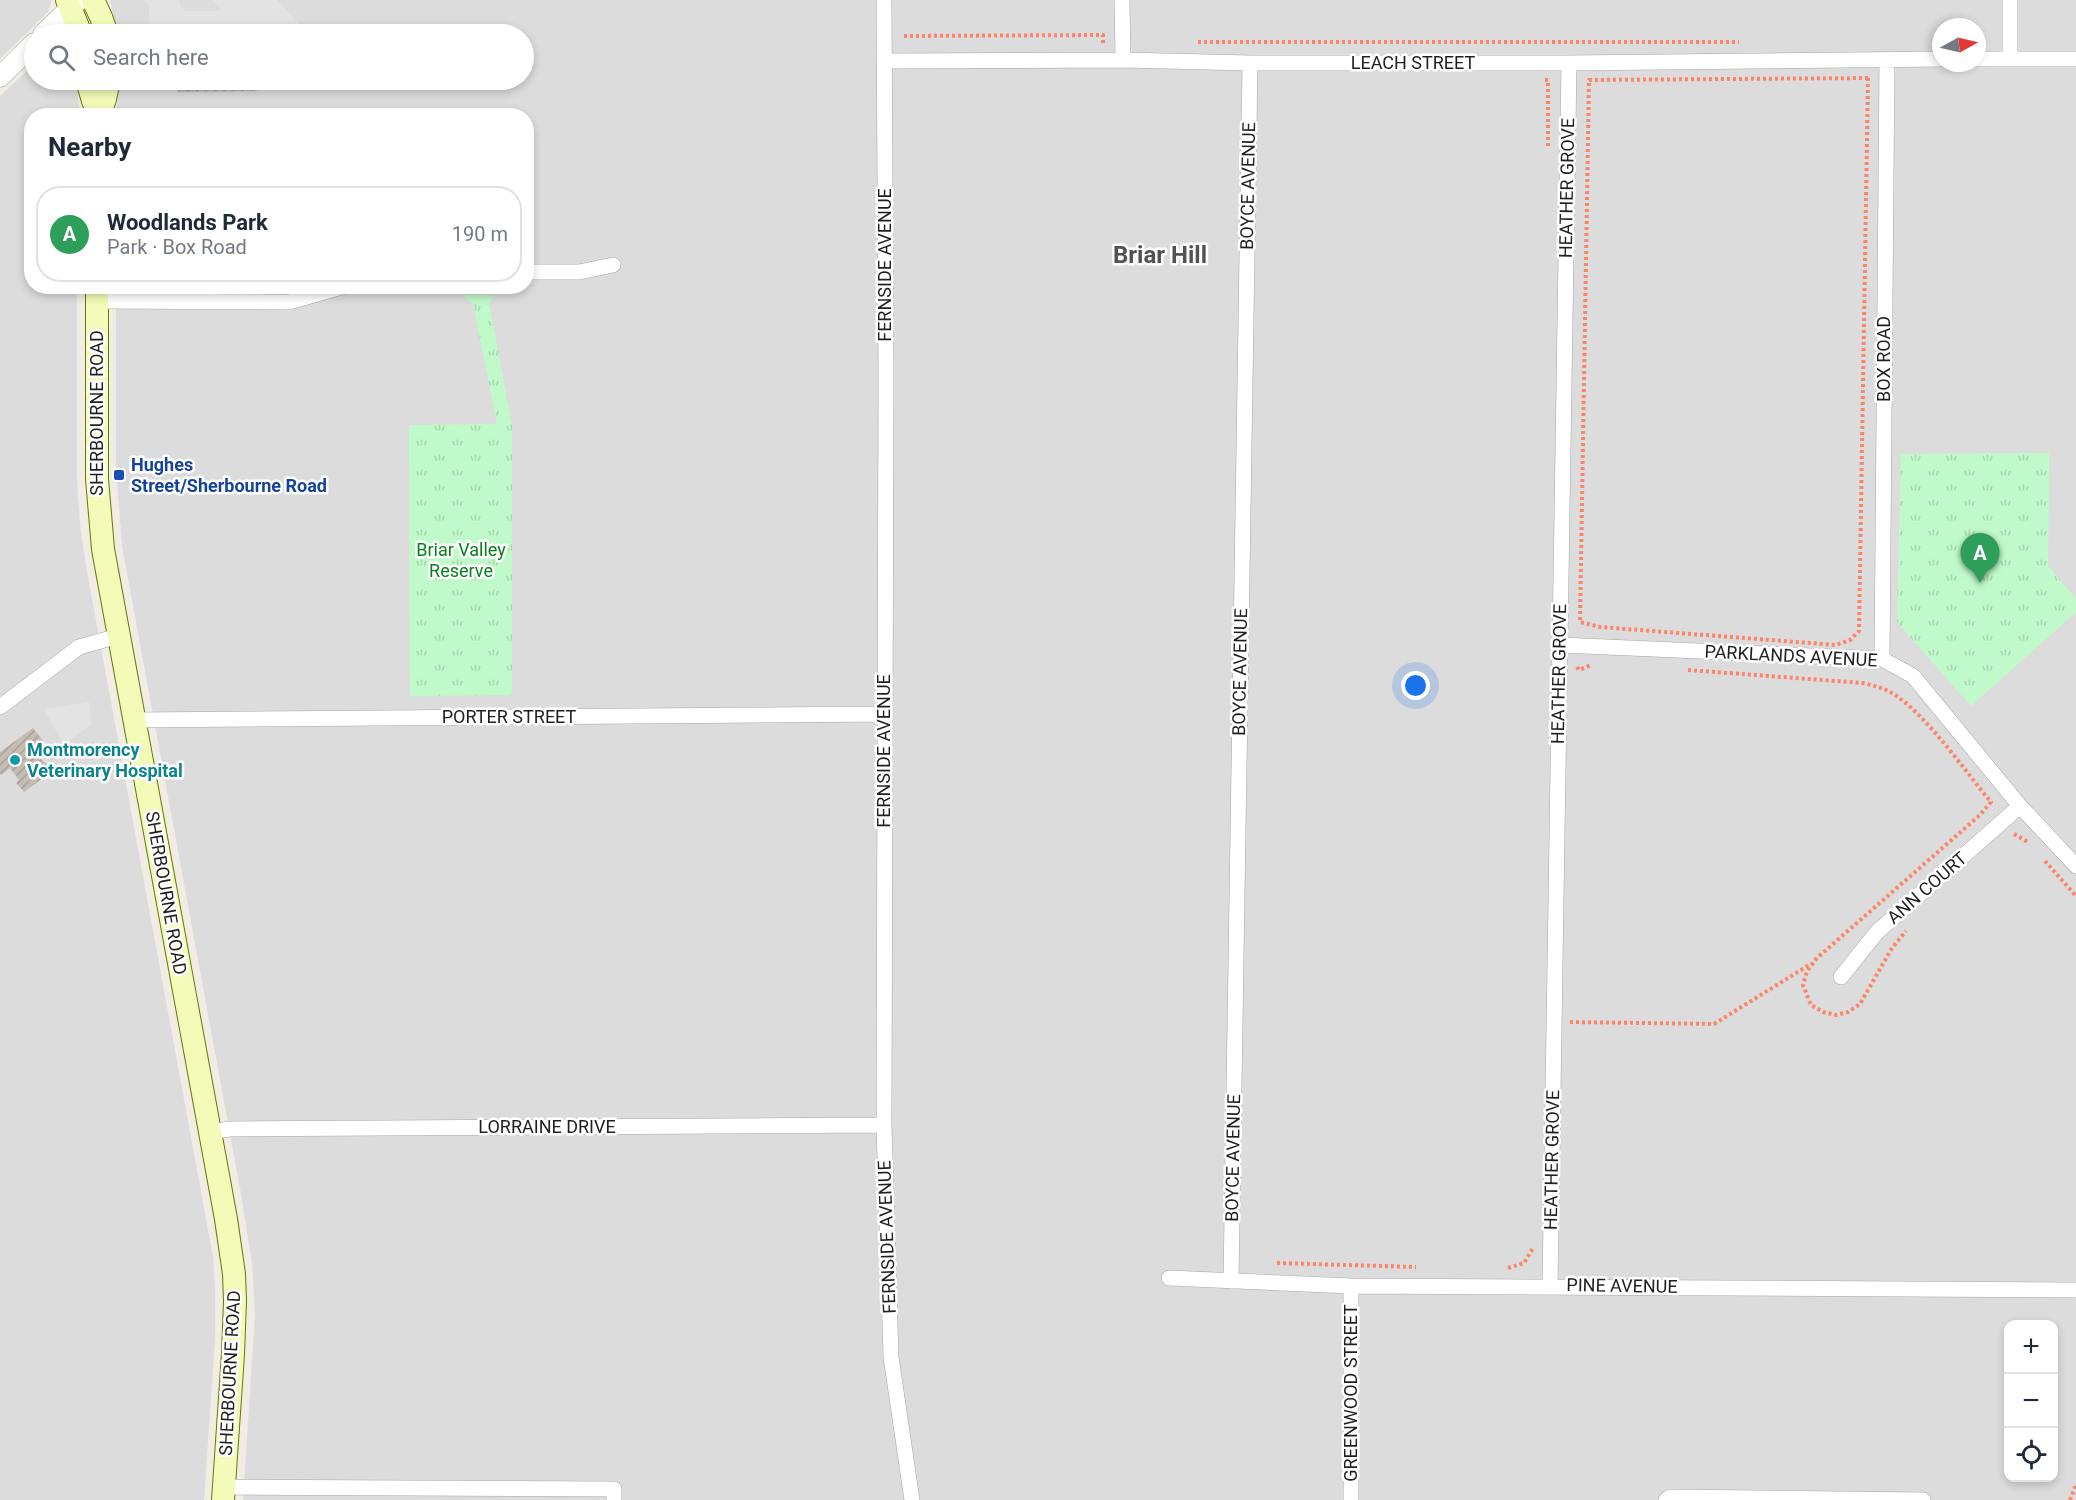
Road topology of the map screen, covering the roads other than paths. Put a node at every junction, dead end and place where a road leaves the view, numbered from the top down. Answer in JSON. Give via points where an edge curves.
{"nodes":[{"id":1,"x":93,"y":0,"type":"edge"},
{"id":2,"x":884,"y":0,"type":"edge"},
{"id":3,"x":1122,"y":0,"type":"edge"},
{"id":4,"x":2010,"y":0,"type":"edge"},
{"id":5,"x":72,"y":3,"type":"edge"},
{"id":6,"x":52,"y":24,"type":"edge"},
{"id":7,"x":78,"y":24,"type":"edge"},
{"id":8,"x":103,"y":24,"type":"edge"},
{"id":9,"x":24,"y":55,"type":"edge"},
{"id":10,"x":1932,"y":59,"type":"edge"},
{"id":11,"x":1986,"y":59,"type":"edge"},
{"id":12,"x":2010,"y":59,"type":"junction"},
{"id":13,"x":2076,"y":59,"type":"edge"},
{"id":14,"x":1123,"y":60,"type":"junction"},
{"id":15,"x":1887,"y":60,"type":"junction"},
{"id":16,"x":884,"y":61,"type":"junction"},
{"id":17,"x":1250,"y":63,"type":"junction"},
{"id":18,"x":1569,"y":63,"type":"junction"},
{"id":19,"x":0,"y":77,"type":"edge"},
{"id":20,"x":90,"y":90,"type":"edge"},
{"id":21,"x":107,"y":90,"type":"edge"},
{"id":22,"x":96,"y":108,"type":"edge"},
{"id":23,"x":101,"y":108,"type":"edge"},
{"id":24,"x":613,"y":265,"type":"dead end"},
{"id":25,"x":534,"y":272,"type":"edge"},
{"id":26,"x":97,"y":294,"type":"edge"},
{"id":27,"x":318,"y":294,"type":"edge"},
{"id":28,"x":118,"y":636,"type":"junction"},
{"id":29,"x":1560,"y":645,"type":"junction"},
{"id":30,"x":1882,"y":659,"type":"junction"},
{"id":31,"x":0,"y":707,"type":"edge"},
{"id":32,"x":884,"y":714,"type":"junction"},
{"id":33,"x":134,"y":720,"type":"junction"},
{"id":34,"x":2020,"y":806,"type":"junction"},
{"id":35,"x":2076,"y":866,"type":"edge"},
{"id":36,"x":1841,"y":977,"type":"dead end"},
{"id":37,"x":884,"y":1125,"type":"junction"},
{"id":38,"x":210,"y":1132,"type":"junction"},
{"id":39,"x":1169,"y":1278,"type":"dead end"},
{"id":40,"x":1231,"y":1281,"type":"junction"},
{"id":41,"x":1351,"y":1286,"type":"junction"},
{"id":42,"x":1550,"y":1286,"type":"junction"},
{"id":43,"x":2076,"y":1290,"type":"edge"},
{"id":44,"x":224,"y":1494,"type":"edge"},
{"id":45,"x":614,"y":1500,"type":"edge"},
{"id":46,"x":912,"y":1500,"type":"edge"},
{"id":47,"x":1351,"y":1500,"type":"edge"},
{"id":48,"x":1666,"y":1500,"type":"edge"},
{"id":49,"x":1923,"y":1500,"type":"edge"}],
"edges":[{"from":1,"to":8,"type":"main road"},
{"from":2,"to":16,"type":"street","name":"FERNSIDE AVENUE"},
{"from":3,"to":14,"type":"street"},
{"from":4,"to":12,"type":"street"},
{"from":5,"to":6,"type":"street"},
{"from":5,"to":7,"type":"main road"},
{"from":9,"to":19,"type":"street"},
{"from":10,"to":15,"type":"street","name":"LEACH STREET"},
{"from":11,"to":12,"type":"street"},
{"from":12,"to":13,"type":"street"},
{"from":14,"to":16,"type":"street","name":"LEACH STREET"},
{"from":14,"to":17,"type":"street","name":"LEACH STREET"},
{"from":15,"to":18,"type":"street","name":"LEACH STREET"},
{"from":15,"to":30,"type":"street","name":"BOX ROAD"},
{"from":16,"to":32,"type":"street","name":"FERNSIDE AVENUE"},
{"from":17,"to":18,"type":"street","name":"LEACH STREET"},
{"from":17,"to":40,"type":"street","name":"BOYCE AVENUE"},
{"from":18,"to":29,"type":"street","name":"HEATHER GROVE"},
{"from":20,"to":22,"type":"main road"},
{"from":21,"to":23,"type":"main road"},
{"from":24,"to":25,"type":"street","via":[[579,272]]},
{"from":26,"to":27,"type":"street","via":[[290,302]]},
{"from":26,"to":28,"type":"main road","name":"SHERBOURNE ROAD","via":[[98,504]]},
{"from":28,"to":31,"type":"street","via":[[79,647]]},
{"from":28,"to":33,"type":"main road","name":"SHERBOURNE ROAD"},
{"from":29,"to":30,"type":"street","name":"PARKLANDS AVENUE"},
{"from":29,"to":42,"type":"street","name":"HEATHER GROVE"},
{"from":30,"to":34,"type":"street","name":"PARKLANDS AVENUE","via":[[1913,676]]},
{"from":32,"to":33,"type":"street","name":"PORTER STREET"},
{"from":32,"to":37,"type":"street","name":"FERNSIDE AVENUE"},
{"from":33,"to":38,"type":"main road","name":"SHERBOURNE ROAD"},
{"from":34,"to":35,"type":"street","name":"PARKLANDS AVENUE"},
{"from":34,"to":36,"type":"street","name":"ANN COURT","via":[[1877,932]]},
{"from":37,"to":38,"type":"street","name":"LORRAINE DRIVE"},
{"from":37,"to":46,"type":"street","name":"FERNSIDE AVENUE","via":[[891,1357]]},
{"from":38,"to":44,"type":"main road","name":"SHERBOURNE ROAD","via":[[234,1292]]},
{"from":39,"to":40,"type":"street","name":"PINE AVENUE"},
{"from":40,"to":41,"type":"street","name":"PINE AVENUE"},
{"from":41,"to":42,"type":"street","name":"PINE AVENUE"},
{"from":41,"to":47,"type":"street","name":"GREENWOOD STREET"},
{"from":42,"to":43,"type":"street","name":"PINE AVENUE"},
{"from":44,"to":45,"type":"street","via":[[614,1489]]},
{"from":48,"to":49,"type":"street"}]}
